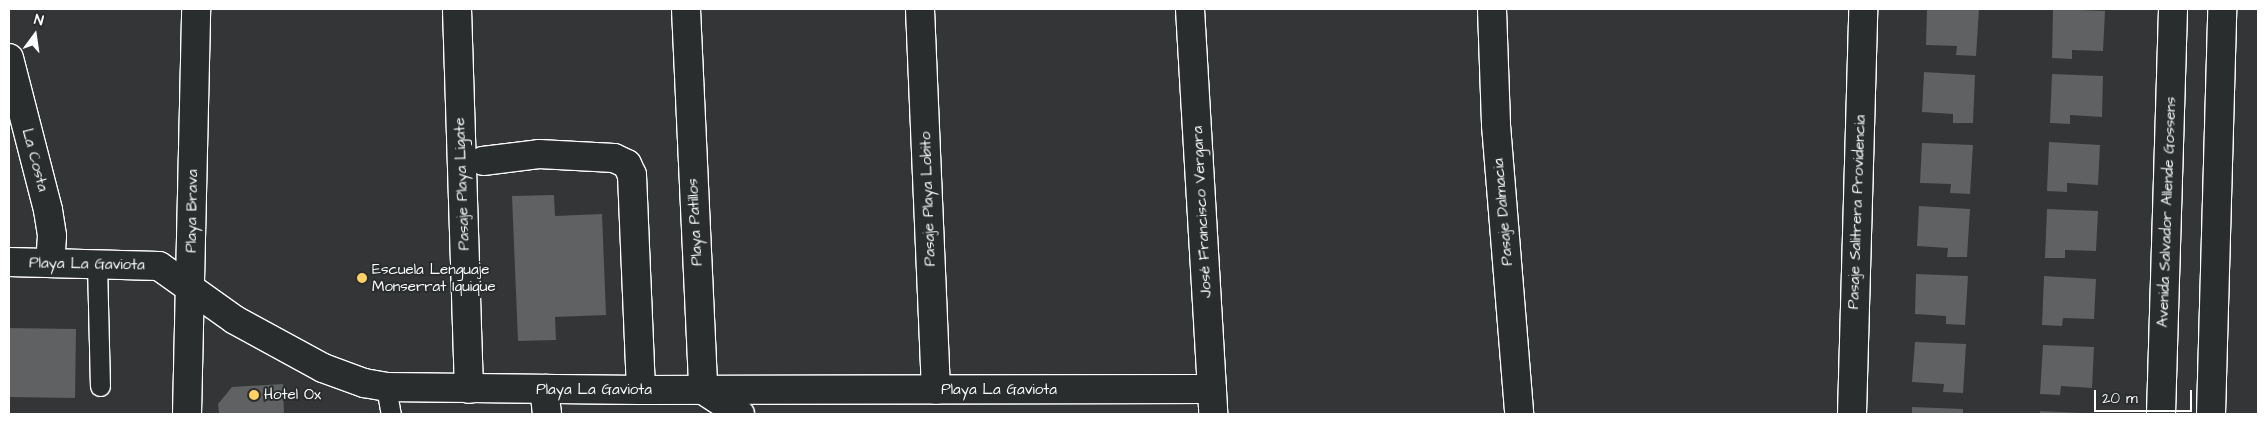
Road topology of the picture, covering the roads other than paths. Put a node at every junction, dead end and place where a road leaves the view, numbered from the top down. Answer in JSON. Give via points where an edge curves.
{"nodes":[{"id":1,"x":196,"y":9,"type":"edge"},
{"id":2,"x":457,"y":9,"type":"edge"},
{"id":3,"x":686,"y":9,"type":"edge"},
{"id":4,"x":920,"y":9,"type":"edge"},
{"id":5,"x":1190,"y":9,"type":"edge"},
{"id":6,"x":1492,"y":9,"type":"edge"},
{"id":7,"x":1863,"y":9,"type":"edge"},
{"id":8,"x":2173,"y":9,"type":"edge"},
{"id":9,"x":2222,"y":9,"type":"edge"},
{"id":10,"x":9,"y":58,"type":"edge"},
{"id":11,"x":482,"y":161,"type":"dead end"},
{"id":12,"x":9,"y":262,"type":"edge"},
{"id":13,"x":50,"y":263,"type":"junction"},
{"id":14,"x":97,"y":264,"type":"junction"},
{"id":15,"x":190,"y":288,"type":"junction"},
{"id":16,"x":100,"y":386,"type":"dead end"},
{"id":17,"x":386,"y":387,"type":"junction"},
{"id":18,"x":468,"y":389,"type":"junction"},
{"id":19,"x":641,"y":390,"type":"junction"},
{"id":20,"x":703,"y":390,"type":"junction"},
{"id":21,"x":936,"y":390,"type":"junction"},
{"id":22,"x":546,"y":402,"type":"edge"},
{"id":23,"x":1212,"y":402,"type":"edge"},
{"id":24,"x":187,"y":414,"type":"edge"},
{"id":25,"x":391,"y":414,"type":"edge"},
{"id":26,"x":740,"y":414,"type":"edge"},
{"id":27,"x":1519,"y":414,"type":"edge"},
{"id":28,"x":1852,"y":414,"type":"edge"},
{"id":29,"x":2161,"y":414,"type":"edge"},
{"id":30,"x":2211,"y":414,"type":"edge"}],
"edges":[{"from":1,"to":15,"type":"street","name":"Playa Brava"},
{"from":2,"to":18,"type":"street","name":"Pasaje Playa Ligate"},
{"from":3,"to":20,"type":"street","name":"Playa Patillos"},
{"from":4,"to":21,"type":"street","name":"Pasaje Playa Lobito"},
{"from":5,"to":23,"type":"street","name":"José Francisco Vergara"},
{"from":6,"to":27,"type":"street","name":"Pasaje Dalmacia","via":[[1496,125]]},
{"from":7,"to":28,"type":"street","name":"Pasaje Salitrera Providencia"},
{"from":8,"to":29,"type":"street","name":"Avenida Salvador Allende Gossens"},
{"from":9,"to":30,"type":"street"},
{"from":10,"to":13,"type":"street","name":"La Costa","via":[[48,210],[52,236]]},
{"from":11,"to":19,"type":"street","via":[[539,154],[614,158],[627,164],[632,175]]},
{"from":12,"to":13,"type":"street","name":"Playa La Gaviota"},
{"from":13,"to":14,"type":"street","name":"Playa La Gaviota"},
{"from":14,"to":15,"type":"street","name":"Playa La Gaviota","via":[[159,266]]},
{"from":14,"to":16,"type":"lane"},
{"from":15,"to":17,"type":"street","name":"Playa La Gaviota","via":[[235,320],[324,368],[364,383]]},
{"from":15,"to":24,"type":"street","name":"Playa Brava"},
{"from":17,"to":18,"type":"street","name":"Playa La Gaviota"},
{"from":17,"to":25,"type":"lane"},
{"from":18,"to":22,"type":"street","name":"Playa La Gaviota"},
{"from":19,"to":20,"type":"street","name":"Playa La Gaviota"},
{"from":19,"to":22,"type":"street","name":"Playa La Gaviota"},
{"from":20,"to":21,"type":"street","name":"Playa La Gaviota"},
{"from":20,"to":26,"type":"street"},
{"from":21,"to":23,"type":"street","name":"Playa La Gaviota"}]}
